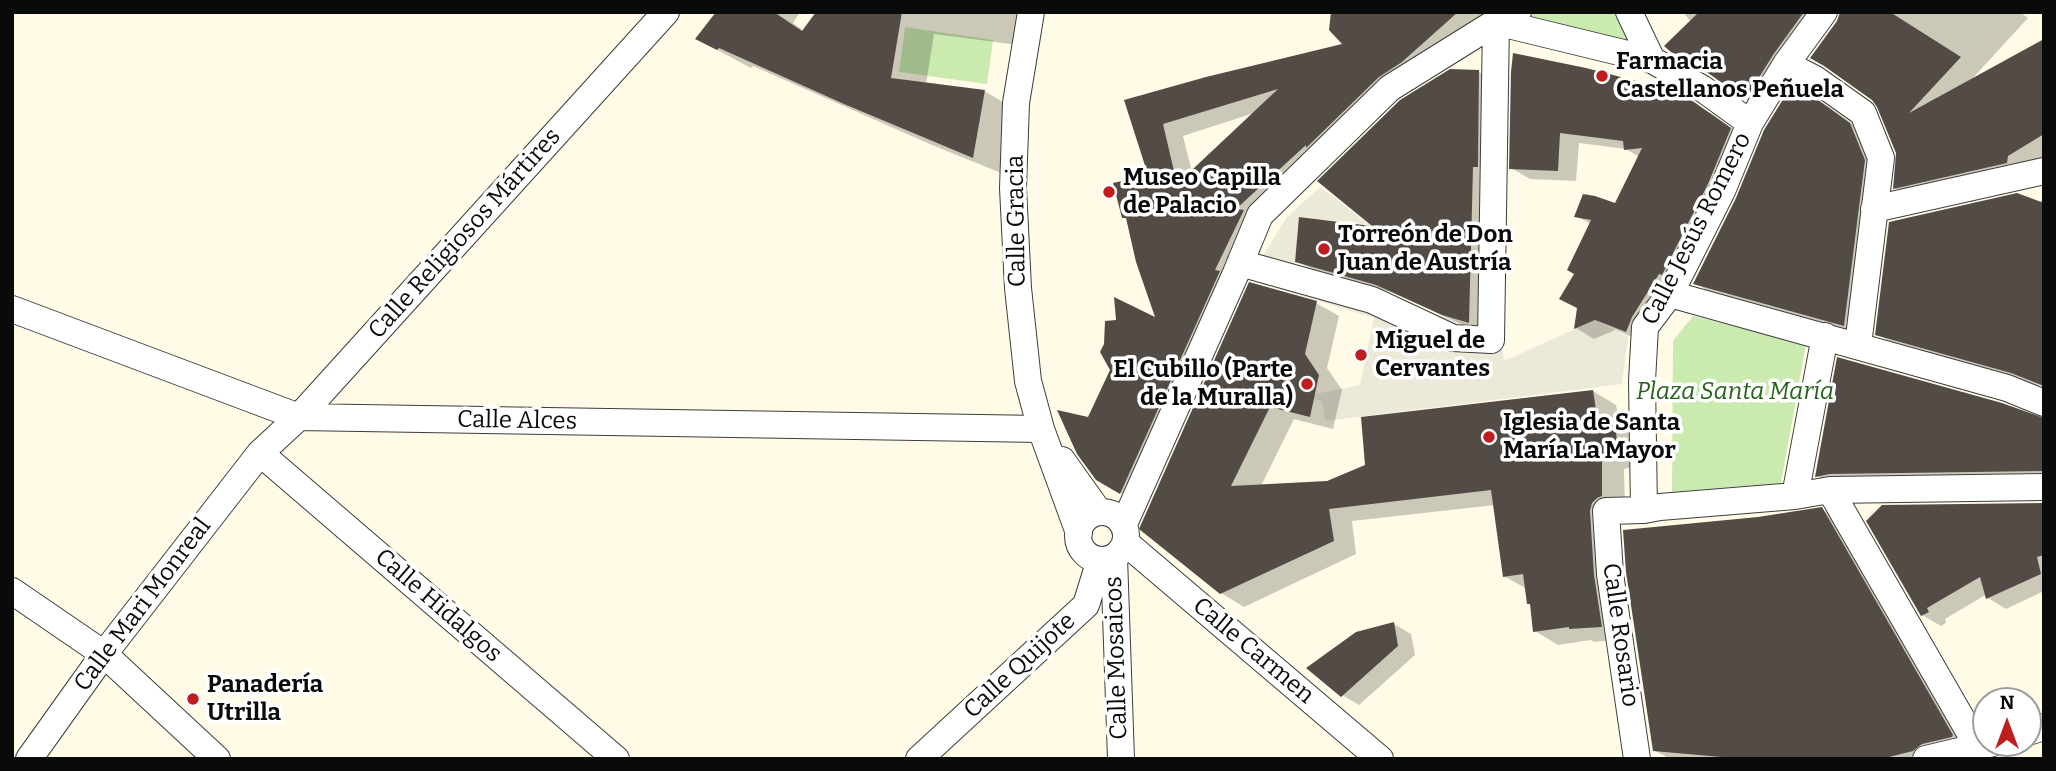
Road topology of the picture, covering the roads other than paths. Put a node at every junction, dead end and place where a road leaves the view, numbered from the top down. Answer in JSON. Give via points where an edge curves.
{"nodes":[{"id":1,"x":666,"y":12,"type":"edge"},
{"id":2,"x":1031,"y":12,"type":"edge"},
{"id":3,"x":1629,"y":12,"type":"edge"},
{"id":4,"x":1824,"y":12,"type":"edge"},
{"id":5,"x":1507,"y":17,"type":"edge"},
{"id":6,"x":1652,"y":60,"type":"junction"},
{"id":7,"x":1786,"y":64,"type":"junction"},
{"id":8,"x":1750,"y":123,"type":"junction"},
{"id":9,"x":2044,"y":171,"type":"edge"},
{"id":10,"x":1874,"y":209,"type":"junction"},
{"id":11,"x":1240,"y":263,"type":"junction"},
{"id":12,"x":1670,"y":294,"type":"junction"},
{"id":13,"x":12,"y":309,"type":"edge"},
{"id":14,"x":1825,"y":336,"type":"junction"},
{"id":15,"x":1858,"y":345,"type":"junction"},
{"id":16,"x":2044,"y":403,"type":"edge"},
{"id":17,"x":299,"y":417,"type":"junction"},
{"id":18,"x":1041,"y":429,"type":"junction"},
{"id":19,"x":260,"y":453,"type":"junction"},
{"id":20,"x":2044,"y":487,"type":"edge"},
{"id":21,"x":1830,"y":490,"type":"junction"},
{"id":22,"x":1795,"y":496,"type":"junction"},
{"id":23,"x":1644,"y":510,"type":"junction"},
{"id":24,"x":1099,"y":512,"type":"junction"},
{"id":25,"x":1079,"y":533,"type":"junction"},
{"id":26,"x":1116,"y":546,"type":"junction"},
{"id":27,"x":12,"y":591,"type":"edge"},
{"id":28,"x":104,"y":654,"type":"junction"},
{"id":29,"x":1972,"y":724,"type":"edge"},
{"id":30,"x":1972,"y":748,"type":"edge"},
{"id":31,"x":29,"y":759,"type":"edge"},
{"id":32,"x":217,"y":759,"type":"edge"},
{"id":33,"x":616,"y":759,"type":"edge"},
{"id":34,"x":919,"y":759,"type":"edge"},
{"id":35,"x":1121,"y":759,"type":"edge"},
{"id":36,"x":1380,"y":759,"type":"edge"},
{"id":37,"x":1637,"y":759,"type":"edge"},
{"id":38,"x":1926,"y":759,"type":"edge"}],
"edges":[{"from":1,"to":17,"type":"street","name":"Calle Religiosos Mártires"},
{"from":2,"to":18,"type":"street","name":"Calle Gracia","via":[[1016,103],[1013,188],[1028,381]]},
{"from":3,"to":6,"type":"street"},
{"from":4,"to":7,"type":"street","name":"Calle Jesús Romero"},
{"from":5,"to":6,"type":"street"},
{"from":5,"to":11,"type":"street","name":"Calle Quijote","via":[[1390,88],[1260,215]]},
{"from":5,"to":11,"type":"street","via":[[1491,340],[1453,338],[1372,300]]},
{"from":6,"to":8,"type":"street"},
{"from":7,"to":8,"type":"street","name":"Calle Jesús Romero"},
{"from":7,"to":10,"type":"street","via":[[1863,113],[1881,158]]},
{"from":8,"to":12,"type":"street","name":"Calle Jesús Romero"},
{"from":9,"to":10,"type":"street"},
{"from":10,"to":15,"type":"street"},
{"from":11,"to":26,"type":"street","name":"Calle Quijote"},
{"from":12,"to":14,"type":"street"},
{"from":12,"to":23,"type":"street","name":"Calle Jesús Romero","via":[[1645,327]]},
{"from":13,"to":17,"type":"street","name":"Calle Alces"},
{"from":14,"to":15,"type":"street"},
{"from":14,"to":22,"type":"street"},
{"from":15,"to":16,"type":"street","via":[[2007,387]]},
{"from":17,"to":18,"type":"street","name":"Calle Alces"},
{"from":17,"to":19,"type":"street","name":"Calle Religiosos Mártires"},
{"from":18,"to":24,"type":"street","name":"Calle Gracia"},
{"from":18,"to":25,"type":"street","name":"Calle Gracia"},
{"from":19,"to":28,"type":"street","name":"Calle Mari Monreal"},
{"from":19,"to":33,"type":"street","name":"Calle Hidalgos"},
{"from":20,"to":21,"type":"street"},
{"from":21,"to":22,"type":"street"},
{"from":21,"to":29,"type":"street"},
{"from":22,"to":23,"type":"street"},
{"from":23,"to":37,"type":"street","name":"Calle Rosario","via":[[1606,511],[1610,574]]},
{"from":24,"to":25,"type":"street","via":[[1085,519]]},
{"from":24,"to":26,"type":"street","via":[[1113,515]]},
{"from":25,"to":26,"type":"street","via":[[1081,548],[1093,558]]},
{"from":26,"to":34,"type":"street","name":"Calle Quijote","via":[[1086,605]]},
{"from":26,"to":35,"type":"street","name":"Calle Mosaicos"},
{"from":26,"to":36,"type":"street","name":"Calle Carmen"},
{"from":27,"to":28,"type":"street"},
{"from":28,"to":31,"type":"street","name":"Calle Mari Monreal"},
{"from":28,"to":32,"type":"street"},
{"from":30,"to":38,"type":"street"}]}
